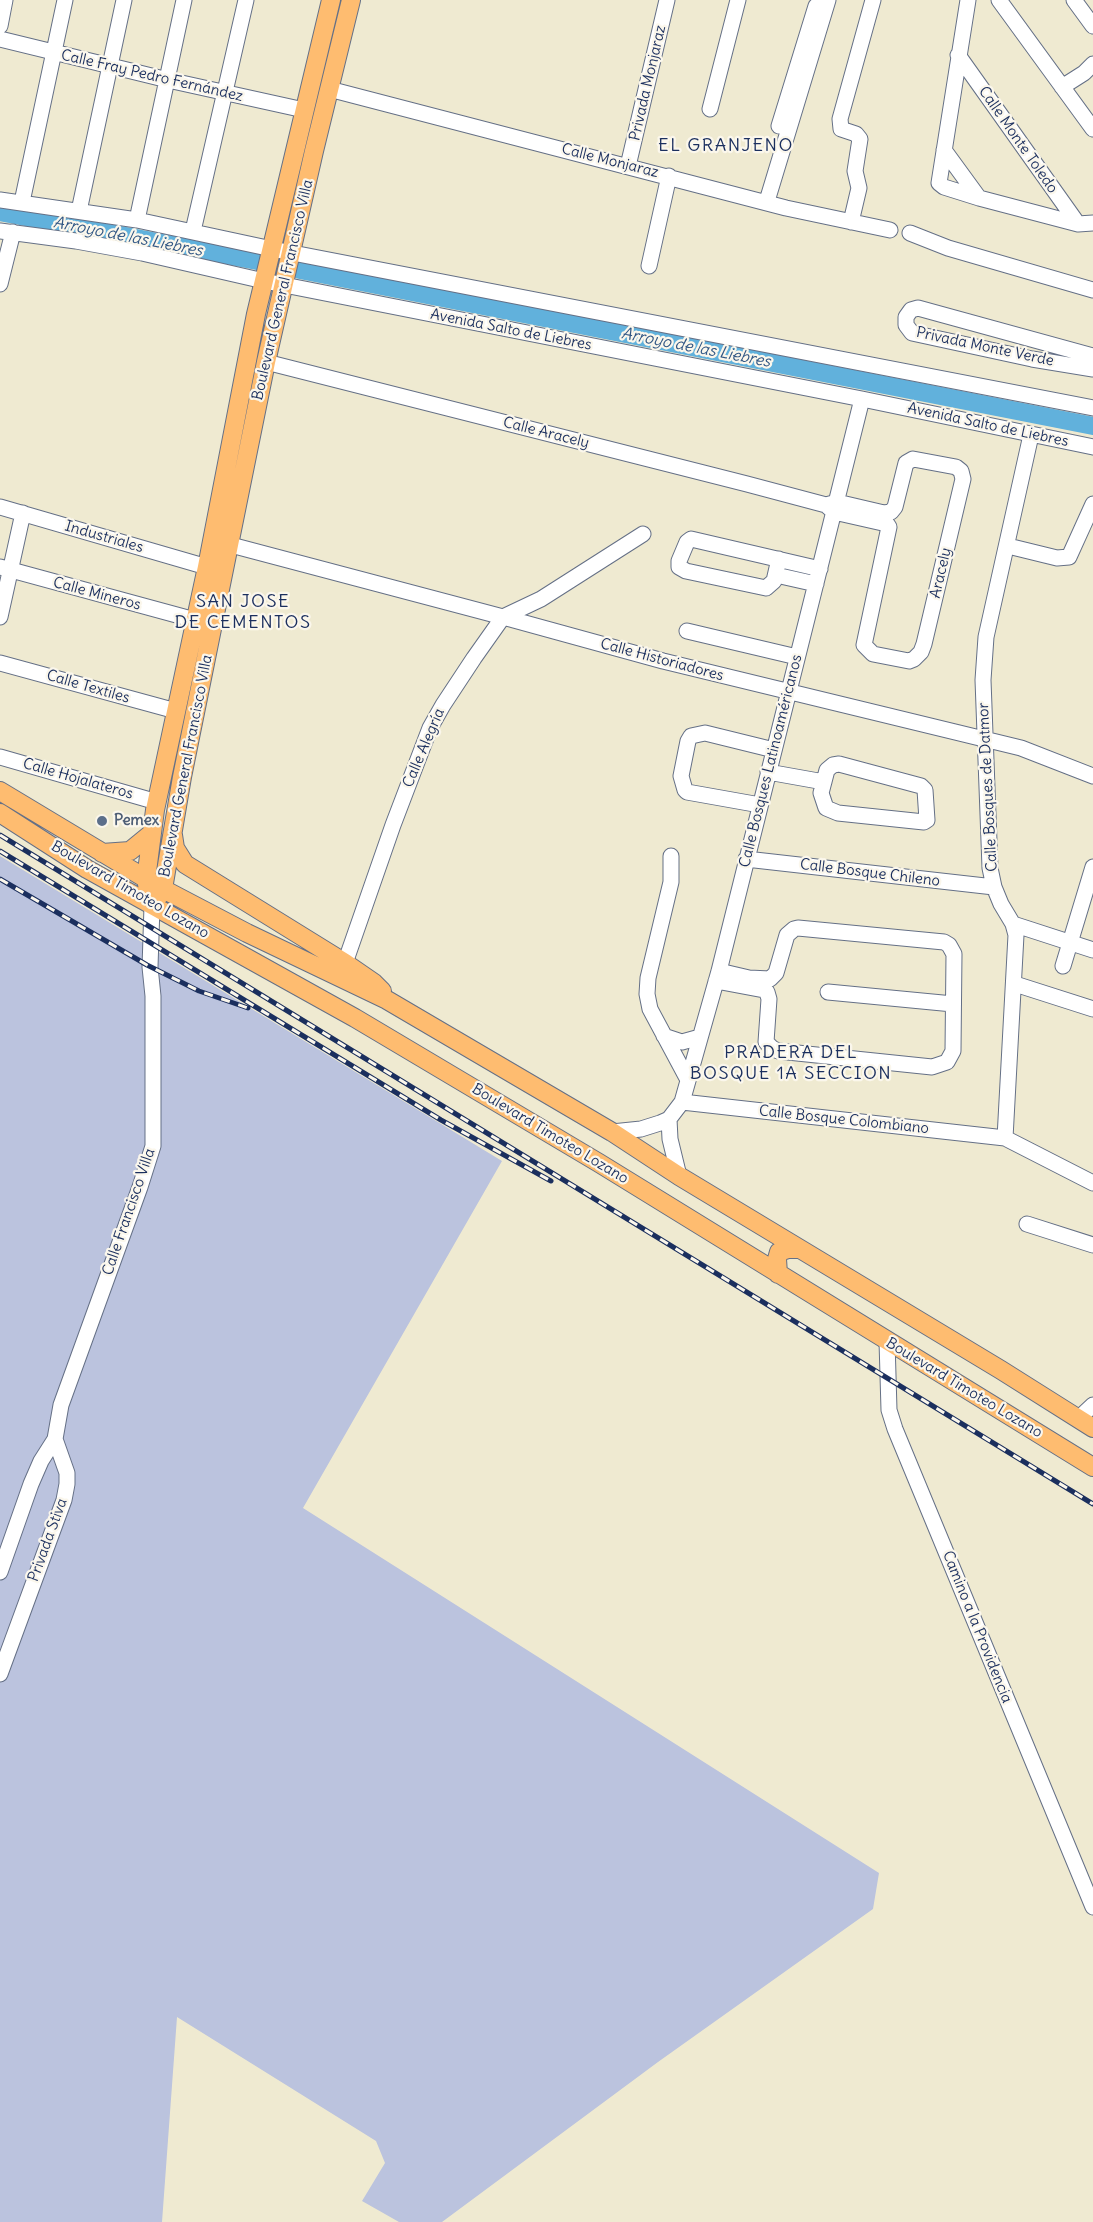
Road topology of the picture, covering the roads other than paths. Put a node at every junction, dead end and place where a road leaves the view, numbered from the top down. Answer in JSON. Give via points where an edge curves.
{"nodes":[{"id":1,"x":5,"y":0,"type":"edge"},
{"id":2,"x":65,"y":0,"type":"edge"},
{"id":3,"x":124,"y":0,"type":"edge"},
{"id":4,"x":184,"y":0,"type":"edge"},
{"id":5,"x":246,"y":0,"type":"edge"},
{"id":6,"x":331,"y":0,"type":"edge"},
{"id":7,"x":351,"y":0,"type":"edge"},
{"id":8,"x":667,"y":0,"type":"edge"},
{"id":9,"x":738,"y":0,"type":"edge"},
{"id":10,"x":818,"y":0,"type":"edge"},
{"id":11,"x":828,"y":0,"type":"edge"},
{"id":12,"x":873,"y":0,"type":"edge"},
{"id":13,"x":968,"y":0,"type":"edge"},
{"id":14,"x":999,"y":0,"type":"edge"},
{"id":15,"x":1074,"y":0,"type":"edge"},
{"id":16,"x":0,"y":26,"type":"edge"},
{"id":17,"x":1093,"y":26,"type":"edge"},
{"id":18,"x":814,"y":31,"type":"junction"},
{"id":19,"x":0,"y":39,"type":"edge"},
{"id":20,"x":55,"y":53,"type":"junction"},
{"id":21,"x":958,"y":55,"type":"junction"},
{"id":22,"x":1093,"y":64,"type":"edge"},
{"id":23,"x":111,"y":65,"type":"junction"},
{"id":24,"x":1093,"y":78,"type":"edge"},
{"id":25,"x":168,"y":80,"type":"junction"},
{"id":26,"x":329,"y":89,"type":"junction"},
{"id":27,"x":1065,"y":91,"type":"junction"},
{"id":28,"x":226,"y":93,"type":"junction"},
{"id":29,"x":710,"y":109,"type":"dead end"},
{"id":30,"x":304,"y":110,"type":"junction"},
{"id":31,"x":1093,"y":129,"type":"edge"},
{"id":32,"x":944,"y":150,"type":"junction"},
{"id":33,"x":628,"y":166,"type":"junction"},
{"id":34,"x":669,"y":176,"type":"junction"},
{"id":35,"x":979,"y":198,"type":"junction"},
{"id":36,"x":0,"y":200,"type":"edge"},
{"id":37,"x":762,"y":200,"type":"junction"},
{"id":38,"x":22,"y":202,"type":"junction"},
{"id":39,"x":79,"y":211,"type":"junction"},
{"id":40,"x":137,"y":220,"type":"junction"},
{"id":41,"x":851,"y":222,"type":"junction"},
{"id":42,"x":1086,"y":224,"type":"edge"},
{"id":43,"x":890,"y":230,"type":"dead end"},
{"id":44,"x":6,"y":231,"type":"edge"},
{"id":45,"x":193,"y":231,"type":"junction"},
{"id":46,"x":910,"y":233,"type":"dead end"},
{"id":47,"x":291,"y":256,"type":"junction"},
{"id":48,"x":268,"y":265,"type":"junction"},
{"id":49,"x":649,"y":266,"type":"dead end"},
{"id":50,"x":285,"y":283,"type":"junction"},
{"id":51,"x":0,"y":284,"type":"edge"},
{"id":52,"x":1093,"y":290,"type":"edge"},
{"id":53,"x":1093,"y":357,"type":"edge"},
{"id":54,"x":266,"y":362,"type":"junction"},
{"id":55,"x":1093,"y":369,"type":"edge"},
{"id":56,"x":862,"y":399,"type":"junction"},
{"id":57,"x":1093,"y":408,"type":"edge"},
{"id":58,"x":1031,"y":435,"type":"junction"},
{"id":59,"x":1093,"y":447,"type":"edge"},
{"id":60,"x":1093,"y":504,"type":"edge"},
{"id":61,"x":832,"y":506,"type":"junction"},
{"id":62,"x":0,"y":507,"type":"edge"},
{"id":63,"x":23,"y":513,"type":"junction"},
{"id":64,"x":643,"y":534,"type":"dead end"},
{"id":65,"x":231,"y":545,"type":"junction"},
{"id":66,"x":1008,"y":546,"type":"junction"},
{"id":67,"x":779,"y":559,"type":"junction"},
{"id":68,"x":207,"y":567,"type":"junction"},
{"id":69,"x":5,"y":568,"type":"edge"},
{"id":70,"x":820,"y":569,"type":"junction"},
{"id":71,"x":776,"y":575,"type":"junction"},
{"id":72,"x":816,"y":584,"type":"junction"},
{"id":73,"x":0,"y":617,"type":"edge"},
{"id":74,"x":503,"y":617,"type":"junction"},
{"id":75,"x":195,"y":620,"type":"junction"},
{"id":76,"x":687,"y":631,"type":"dead end"},
{"id":77,"x":797,"y":657,"type":"junction"},
{"id":78,"x":0,"y":663,"type":"edge"},
{"id":79,"x":789,"y":692,"type":"junction"},
{"id":80,"x":176,"y":711,"type":"junction"},
{"id":81,"x":986,"y":739,"type":"junction"},
{"id":82,"x":774,"y":750,"type":"junction"},
{"id":83,"x":0,"y":757,"type":"edge"},
{"id":84,"x":768,"y":772,"type":"junction"},
{"id":85,"x":1093,"y":776,"type":"edge"},
{"id":86,"x":824,"y":782,"type":"junction"},
{"id":87,"x":0,"y":791,"type":"edge"},
{"id":88,"x":157,"y":802,"type":"junction"},
{"id":89,"x":760,"y":805,"type":"junction"},
{"id":90,"x":0,"y":813,"type":"edge"},
{"id":91,"x":172,"y":831,"type":"junction"},
{"id":92,"x":152,"y":832,"type":"junction"},
{"id":93,"x":102,"y":853,"type":"junction"},
{"id":94,"x":672,"y":856,"type":"dead end"},
{"id":95,"x":746,"y":859,"type":"junction"},
{"id":96,"x":1093,"y":867,"type":"edge"},
{"id":97,"x":146,"y":879,"type":"junction"},
{"id":98,"x":994,"y":887,"type":"junction"},
{"id":99,"x":163,"y":889,"type":"junction"},
{"id":100,"x":152,"y":906,"type":"junction"},
{"id":101,"x":1013,"y":924,"type":"junction"},
{"id":102,"x":1070,"y":944,"type":"junction"},
{"id":103,"x":1093,"y":950,"type":"edge"},
{"id":104,"x":1063,"y":966,"type":"dead end"},
{"id":105,"x":341,"y":970,"type":"junction"},
{"id":106,"x":718,"y":976,"type":"junction"},
{"id":107,"x":1015,"y":984,"type":"junction"},
{"id":108,"x":828,"y":992,"type":"dead end"},
{"id":109,"x":953,"y":1004,"type":"junction"},
{"id":110,"x":1093,"y":1009,"type":"edge"},
{"id":111,"x":664,"y":1036,"type":"junction"},
{"id":112,"x":700,"y":1037,"type":"junction"},
{"id":113,"x":688,"y":1080,"type":"junction"},
{"id":114,"x":682,"y":1102,"type":"junction"},
{"id":115,"x":669,"y":1119,"type":"junction"},
{"id":116,"x":612,"y":1132,"type":"junction"},
{"id":117,"x":1005,"y":1138,"type":"junction"},
{"id":118,"x":679,"y":1176,"type":"junction"},
{"id":119,"x":1093,"y":1183,"type":"edge"},
{"id":120,"x":751,"y":1218,"type":"junction"},
{"id":121,"x":1027,"y":1224,"type":"dead end"},
{"id":122,"x":731,"y":1245,"type":"junction"},
{"id":123,"x":1093,"y":1245,"type":"edge"},
{"id":124,"x":799,"y":1249,"type":"junction"},
{"id":125,"x":778,"y":1275,"type":"junction"},
{"id":126,"x":887,"y":1341,"type":"junction"},
{"id":127,"x":1093,"y":1405,"type":"edge"},
{"id":128,"x":1086,"y":1423,"type":"edge"},
{"id":129,"x":55,"y":1439,"type":"junction"},
{"id":130,"x":1093,"y":1467,"type":"edge"},
{"id":131,"x":0,"y":1572,"type":"edge"},
{"id":132,"x":0,"y":1674,"type":"edge"},
{"id":133,"x":1093,"y":1907,"type":"edge"}],
"edges":[{"from":1,"to":16,"type":"street"},
{"from":2,"to":20,"type":"street"},
{"from":3,"to":23,"type":"street"},
{"from":4,"to":25,"type":"street"},
{"from":5,"to":28,"type":"street"},
{"from":6,"to":30,"type":"main road","name":"Boulevard General Francisco Villa"},
{"from":7,"to":26,"type":"main road","name":"Boulevard General Francisco Villa"},
{"from":8,"to":33,"type":"street","name":"Privada Monjaraz"},
{"from":9,"to":29,"type":"street"},
{"from":10,"to":18,"type":"street"},
{"from":11,"to":18,"type":"street"},
{"from":12,"to":41,"type":"street","via":[[840,119],[841,129],[860,139],[855,171],[859,188]]},
{"from":13,"to":21,"type":"street"},
{"from":14,"to":27,"type":"street"},
{"from":15,"to":17,"type":"street"},
{"from":18,"to":37,"type":"street"},
{"from":19,"to":20,"type":"street","name":"Calle Fray Pedro Fernández"},
{"from":20,"to":23,"type":"street","name":"Calle Fray Pedro Fernández"},
{"from":20,"to":38,"type":"street"},
{"from":21,"to":32,"type":"street"},
{"from":21,"to":42,"type":"street","name":"Calle Monte Toledo"},
{"from":22,"to":27,"type":"street"},
{"from":23,"to":25,"type":"street","name":"Calle Fray Pedro Fernández"},
{"from":23,"to":39,"type":"street"},
{"from":24,"to":27,"type":"street"},
{"from":25,"to":28,"type":"street","name":"Calle Fray Pedro Fernández"},
{"from":25,"to":40,"type":"street"},
{"from":26,"to":33,"type":"street","name":"Calle Monjaraz"},
{"from":26,"to":47,"type":"main road","name":"Boulevard General Francisco Villa"},
{"from":27,"to":31,"type":"street"},
{"from":28,"to":30,"type":"street","name":"Calle Fray Pedro Fernández"},
{"from":28,"to":45,"type":"street"},
{"from":30,"to":48,"type":"main road","name":"Boulevard General Francisco Villa"},
{"from":32,"to":35,"type":"street"},
{"from":32,"to":35,"type":"street","via":[[941,185]]},
{"from":33,"to":34,"type":"street","name":"Calle Monjaraz"},
{"from":34,"to":37,"type":"street","name":"Calle Monjaraz"},
{"from":34,"to":49,"type":"street"},
{"from":35,"to":42,"type":"street"},
{"from":36,"to":38,"type":"street","name":"Avenida Salto de Liebres"},
{"from":37,"to":41,"type":"street","name":"Calle Monjaraz"},
{"from":38,"to":39,"type":"street","name":"Avenida Salto de Liebres"},
{"from":39,"to":40,"type":"street","name":"Avenida Salto de Liebres"},
{"from":40,"to":45,"type":"street","name":"Avenida Salto de Liebres"},
{"from":41,"to":43,"type":"street","name":"Calle Monjaraz"},
{"from":44,"to":48,"type":"street","name":"Avenida Salto de Liebres","via":[[142,253]]},
{"from":44,"to":51,"type":"street"},
{"from":45,"to":48,"type":"street","name":"Avenida Salto de Liebres"},
{"from":46,"to":52,"type":"street","via":[[948,248]]},
{"from":47,"to":48,"type":"street","name":"Avenida Salto de Liebres"},
{"from":47,"to":50,"type":"main road","name":"Boulevard General Francisco Villa"},
{"from":47,"to":57,"type":"street","name":"Avenida Salto de Liebres"},
{"from":48,"to":50,"type":"street","name":"Avenida Salto de Liebres"},
{"from":48,"to":68,"type":"main road","name":"Boulevard General Francisco Villa"},
{"from":50,"to":54,"type":"main road","name":"Boulevard General Francisco Villa"},
{"from":50,"to":56,"type":"street","name":"Avenida Salto de Liebres"},
{"from":53,"to":55,"type":"street","name":"Privada Monte Verde","via":[[918,308],[911,309],[906,318],[912,333]]},
{"from":54,"to":61,"type":"street","name":"Calle Aracely"},
{"from":54,"to":65,"type":"main road","name":"Boulevard General Francisco Villa"},
{"from":56,"to":58,"type":"street","name":"Avenida Salto de Liebres"},
{"from":56,"to":61,"type":"street","name":"Calle Bosques Latinoaméricanos"},
{"from":58,"to":59,"type":"street","name":"Avenida Salto de Liebres"},
{"from":58,"to":66,"type":"street","name":"Calle Bosques de Datmor"},
{"from":60,"to":66,"type":"street","via":[[1069,557],[1057,558]]},
{"from":61,"to":61,"type":"street","name":"Aracely","via":[[889,527],[864,645],[873,654],[909,661],[918,657],[962,473],[956,467],[913,459],[906,463],[891,512]]},
{"from":61,"to":70,"type":"street","name":"Calle Bosques Latinoaméricanos"},
{"from":62,"to":63,"type":"street","name":"Industriales"},
{"from":63,"to":68,"type":"street","name":"Industriales"},
{"from":63,"to":69,"type":"street"},
{"from":64,"to":74,"type":"street","via":[[541,599]]},
{"from":65,"to":74,"type":"street","name":"Calle Historiadores"},
{"from":65,"to":91,"type":"main road","name":"Boulevard General Francisco Villa"},
{"from":66,"to":81,"type":"street","name":"Calle Bosques de Datmor","via":[[986,644]]},
{"from":67,"to":70,"type":"street"},
{"from":67,"to":71,"type":"street"},
{"from":67,"to":71,"type":"street","via":[[691,539],[679,561],[679,567],[686,571],[766,588]]},
{"from":68,"to":75,"type":"main road","name":"Boulevard General Francisco Villa"},
{"from":69,"to":73,"type":"street"},
{"from":69,"to":75,"type":"street","name":"Calle Mineros"},
{"from":70,"to":72,"type":"street","name":"Calle Bosques Latinoaméricanos"},
{"from":71,"to":72,"type":"street"},
{"from":72,"to":77,"type":"street","name":"Calle Bosques Latinoaméricanos"},
{"from":74,"to":79,"type":"street","name":"Calle Historiadores"},
{"from":74,"to":105,"type":"street","name":"Calle Alegría","via":[[430,728]]},
{"from":75,"to":80,"type":"main road","name":"Boulevard General Francisco Villa"},
{"from":76,"to":77,"type":"street"},
{"from":77,"to":79,"type":"street","name":"Calle Bosques Latinoaméricanos"},
{"from":78,"to":80,"type":"street","name":"Calle Textiles"},
{"from":79,"to":81,"type":"street","name":"Calle Historiadores"},
{"from":79,"to":82,"type":"street","name":"Calle Bosques Latinoaméricanos"},
{"from":80,"to":88,"type":"main road","name":"Boulevard General Francisco Villa"},
{"from":81,"to":85,"type":"street","name":"Calle Historiadores"},
{"from":81,"to":98,"type":"street","name":"Calle Bosques de Datmor","via":[[989,852]]},
{"from":82,"to":84,"type":"street","name":"Calle Bosques Latinoaméricanos"},
{"from":82,"to":89,"type":"street","via":[[705,733],[696,733],[687,741],[681,776],[684,790]]},
{"from":83,"to":88,"type":"street","name":"Calle Hojalateros"},
{"from":84,"to":86,"type":"street"},
{"from":84,"to":89,"type":"street","name":"Calle Bosques Latinoaméricanos"},
{"from":86,"to":86,"type":"street","via":[[821,793],[826,808],[838,813],[924,822],[928,817],[925,790],[921,786],[839,764],[830,767]]},
{"from":87,"to":93,"type":"main road","name":"Boulevard Timoteo Lozano"},
{"from":88,"to":92,"type":"main road","name":"Boulevard General Francisco Villa"},
{"from":89,"to":95,"type":"street","name":"Calle Bosques Latinoaméricanos"},
{"from":90,"to":100,"type":"main road","name":"Boulevard Timoteo Lozano"},
{"from":91,"to":99,"type":"main road","name":"Boulevard General Francisco Villa"},
{"from":91,"to":105,"type":"main road","via":[[185,864]]},
{"from":92,"to":93,"type":"main road","via":[[130,851]]},
{"from":92,"to":97,"type":"main road","name":"Boulevard General Francisco Villa"},
{"from":93,"to":97,"type":"main road","name":"Boulevard Timoteo Lozano"},
{"from":94,"to":111,"type":"street","via":[[671,882],[647,994]]},
{"from":95,"to":98,"type":"street","name":"Calle Bosque Chileno"},
{"from":95,"to":106,"type":"street","name":"Calle Bosques Latinoaméricanos"},
{"from":96,"to":102,"type":"street"},
{"from":97,"to":99,"type":"main road","name":"Boulevard Timoteo Lozano"},
{"from":97,"to":100,"type":"main road","name":"Boulevard General Francisco Villa"},
{"from":98,"to":101,"type":"street","name":"Calle Bosques de Datmor"},
{"from":99,"to":100,"type":"main road","name":"Boulevard General Francisco Villa"},
{"from":99,"to":105,"type":"main road","name":"Boulevard Timoteo Lozano","via":[[246,933]]},
{"from":100,"to":122,"type":"main road","name":"Boulevard Timoteo Lozano","via":[[355,1018]]},
{"from":100,"to":129,"type":"street","name":"Calle Francisco Villa","via":[[153,1146],[61,1405]]},
{"from":101,"to":102,"type":"street"},
{"from":101,"to":107,"type":"street","name":"Calle Bosques de Datmor"},
{"from":102,"to":103,"type":"street"},
{"from":102,"to":104,"type":"street"},
{"from":105,"to":116,"type":"main road","name":"Boulevard Timoteo Lozano"},
{"from":106,"to":109,"type":"street","via":[[770,979],[776,973],[787,935],[798,928],[944,942],[954,954]]},
{"from":106,"to":109,"type":"street","via":[[767,992],[768,1045],[788,1052],[941,1066],[953,1051]]},
{"from":106,"to":112,"type":"street","name":"Calle Bosques Latinoaméricanos"},
{"from":107,"to":110,"type":"street"},
{"from":107,"to":117,"type":"street","name":"Calle Bosques de Datmor"},
{"from":108,"to":109,"type":"street"},
{"from":111,"to":112,"type":"street","via":[[682,1042]]},
{"from":111,"to":113,"type":"street"},
{"from":112,"to":113,"type":"street","name":"Calle Bosques Latinoaméricanos"},
{"from":113,"to":114,"type":"street","name":"Calle Bosques Latinoaméricanos"},
{"from":114,"to":115,"type":"street","name":"Calle Bosques Latinoaméricanos"},
{"from":114,"to":117,"type":"street","name":"Calle Bosque Colombiano"},
{"from":115,"to":116,"type":"street","via":[[641,1129]]},
{"from":115,"to":118,"type":"street"},
{"from":116,"to":118,"type":"main road","name":"Boulevard Timoteo Lozano"},
{"from":117,"to":119,"type":"street"},
{"from":118,"to":120,"type":"main road","name":"Boulevard Timoteo Lozano"},
{"from":120,"to":122,"type":"main road","via":[[758,1233],[757,1243],[749,1247]]},
{"from":120,"to":124,"type":"main road","name":"Boulevard Timoteo Lozano"},
{"from":121,"to":123,"type":"street"},
{"from":122,"to":125,"type":"main road","name":"Boulevard Timoteo Lozano"},
{"from":124,"to":125,"type":"main road","via":[[779,1252]]},
{"from":124,"to":128,"type":"main road","name":"Boulevard Timoteo Lozano"},
{"from":125,"to":126,"type":"main road","name":"Boulevard Timoteo Lozano"},
{"from":126,"to":130,"type":"main road","name":"Boulevard Timoteo Lozano"},
{"from":126,"to":133,"type":"street","name":"Camino a la Providencia","via":[[889,1410],[895,1428]]},
{"from":127,"to":128,"type":"street"},
{"from":129,"to":131,"type":"street","via":[[31,1484]]},
{"from":129,"to":132,"type":"street","name":"Privada Stiva","via":[[67,1473],[64,1500]]}]}
